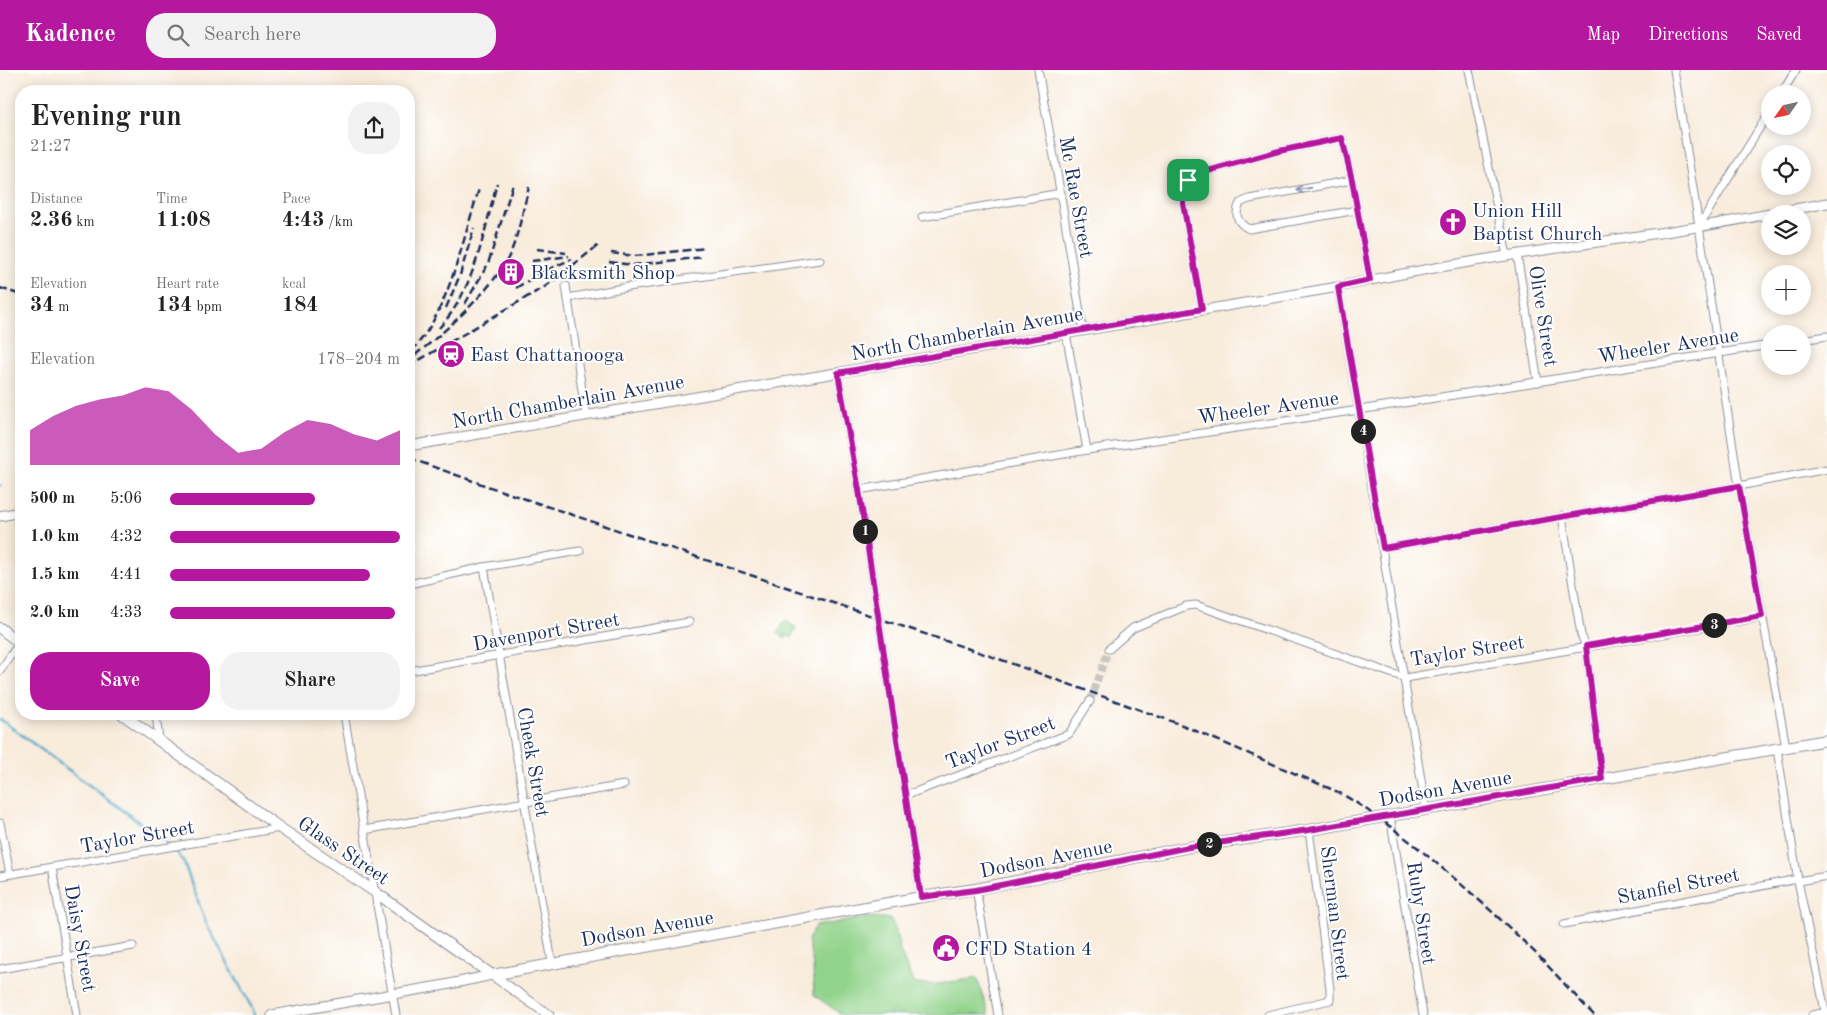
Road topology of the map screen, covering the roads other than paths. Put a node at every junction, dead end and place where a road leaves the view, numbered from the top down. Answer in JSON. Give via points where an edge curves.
{"nodes":[{"id":1,"x":1038,"y":70,"type":"edge"},
{"id":2,"x":1469,"y":70,"type":"edge"},
{"id":3,"x":1674,"y":70,"type":"edge"},
{"id":4,"x":1796,"y":70,"type":"edge"},
{"id":5,"x":1787,"y":85,"type":"edge"},
{"id":6,"x":1761,"y":126,"type":"edge"},
{"id":7,"x":1352,"y":180,"type":"junction"},
{"id":8,"x":1061,"y":193,"type":"junction"},
{"id":9,"x":1827,"y":203,"type":"edge"},
{"id":10,"x":1357,"y":210,"type":"junction"},
{"id":11,"x":922,"y":217,"type":"dead end"},
{"id":12,"x":1700,"y":226,"type":"junction"},
{"id":13,"x":1517,"y":254,"type":"junction"},
{"id":14,"x":1507,"y":256,"type":"junction"},
{"id":15,"x":820,"y":260,"type":"dead end"},
{"id":16,"x":1370,"y":280,"type":"junction"},
{"id":17,"x":566,"y":286,"type":"dead end"},
{"id":18,"x":1338,"y":287,"type":"junction"},
{"id":19,"x":568,"y":298,"type":"junction"},
{"id":20,"x":1202,"y":309,"type":"junction"},
{"id":21,"x":1083,"y":330,"type":"junction"},
{"id":22,"x":1066,"y":333,"type":"junction"},
{"id":23,"x":1827,"y":336,"type":"edge"},
{"id":24,"x":1811,"y":339,"type":"edge"},
{"id":25,"x":1761,"y":346,"type":"edge"},
{"id":26,"x":1720,"y":353,"type":"junction"},
{"id":27,"x":838,"y":373,"type":"junction"},
{"id":28,"x":1538,"y":382,"type":"junction"},
{"id":29,"x":1359,"y":410,"type":"junction"},
{"id":30,"x":586,"y":416,"type":"junction"},
{"id":31,"x":415,"y":445,"type":"edge"},
{"id":32,"x":1087,"y":450,"type":"junction"},
{"id":33,"x":1827,"y":469,"type":"edge"},
{"id":34,"x":1739,"y":486,"type":"junction"},
{"id":35,"x":859,"y":490,"type":"junction"},
{"id":36,"x":15,"y":513,"type":"edge"},
{"id":37,"x":0,"y":516,"type":"edge"},
{"id":38,"x":1562,"y":516,"type":"junction"},
{"id":39,"x":1383,"y":548,"type":"junction"},
{"id":40,"x":580,"y":551,"type":"dead end"},
{"id":41,"x":484,"y":567,"type":"junction"},
{"id":42,"x":415,"y":583,"type":"edge"},
{"id":43,"x":1762,"y":616,"type":"junction"},
{"id":44,"x":689,"y":622,"type":"dead end"},
{"id":45,"x":0,"y":628,"type":"edge"},
{"id":46,"x":15,"y":639,"type":"edge"},
{"id":47,"x":1586,"y":646,"type":"junction"},
{"id":48,"x":15,"y":650,"type":"edge"},
{"id":49,"x":1109,"y":650,"type":"tunnel mouth"},
{"id":50,"x":499,"y":656,"type":"junction"},
{"id":51,"x":415,"y":670,"type":"edge"},
{"id":52,"x":0,"y":671,"type":"edge"},
{"id":53,"x":1405,"y":678,"type":"junction"},
{"id":54,"x":1090,"y":701,"type":"tunnel mouth"},
{"id":55,"x":131,"y":720,"type":"edge"},
{"id":56,"x":157,"y":720,"type":"edge"},
{"id":57,"x":345,"y":720,"type":"edge"},
{"id":58,"x":159,"y":740,"type":"junction"},
{"id":59,"x":1827,"y":740,"type":"edge"},
{"id":60,"x":1781,"y":748,"type":"junction"},
{"id":61,"x":1602,"y":779,"type":"junction"},
{"id":62,"x":624,"y":785,"type":"dead end"},
{"id":63,"x":907,"y":794,"type":"junction"},
{"id":64,"x":524,"y":802,"type":"junction"},
{"id":65,"x":1426,"y":809,"type":"junction"},
{"id":66,"x":1390,"y":816,"type":"junction"},
{"id":67,"x":0,"y":823,"type":"edge"},
{"id":68,"x":280,"y":828,"type":"junction"},
{"id":69,"x":364,"y":830,"type":"junction"},
{"id":70,"x":1309,"y":830,"type":"junction"},
{"id":71,"x":52,"y":867,"type":"junction"},
{"id":72,"x":10,"y":874,"type":"junction"},
{"id":73,"x":0,"y":876,"type":"edge"},
{"id":74,"x":1827,"y":876,"type":"edge"},
{"id":75,"x":1798,"y":880,"type":"junction"},
{"id":76,"x":976,"y":890,"type":"junction"},
{"id":77,"x":375,"y":892,"type":"junction"},
{"id":78,"x":921,"y":897,"type":"junction"},
{"id":79,"x":1564,"y":924,"type":"dead end"},
{"id":80,"x":133,"y":946,"type":"dead end"},
{"id":81,"x":68,"y":957,"type":"junction"},
{"id":82,"x":552,"y":962,"type":"junction"},
{"id":83,"x":0,"y":969,"type":"edge"},
{"id":84,"x":492,"y":975,"type":"junction"},
{"id":85,"x":393,"y":994,"type":"junction"},
{"id":86,"x":1288,"y":1013,"type":"edge"},
{"id":87,"x":1826,"y":1013,"type":"edge"},
{"id":88,"x":78,"y":1015,"type":"edge"},
{"id":89,"x":272,"y":1015,"type":"edge"},
{"id":90,"x":396,"y":1015,"type":"edge"},
{"id":91,"x":548,"y":1015,"type":"edge"},
{"id":92,"x":998,"y":1015,"type":"edge"},
{"id":93,"x":1268,"y":1015,"type":"edge"},
{"id":94,"x":1423,"y":1015,"type":"edge"},
{"id":95,"x":1812,"y":1015,"type":"edge"}],
"edges":[{"from":1,"to":8,"type":"street","name":"Mc Rae Street"},
{"from":2,"to":14,"type":"street","name":"Olive Street"},
{"from":3,"to":12,"type":"street"},
{"from":4,"to":5,"type":"street"},
{"from":6,"to":12,"type":"street"},
{"from":7,"to":10,"type":"street"},
{"from":7,"to":10,"type":"street","one_way":true,"via":[[1249,199],[1240,203],[1236,210],[1237,219],[1249,229]]},
{"from":7,"to":20,"type":"street","via":[[1342,138],[1279,151],[1197,174],[1188,180],[1183,189],[1183,203]]},
{"from":8,"to":11,"type":"street"},
{"from":8,"to":21,"type":"street","name":"Mc Rae Street"},
{"from":9,"to":12,"type":"street","name":"North Chamberlain Avenue"},
{"from":10,"to":16,"type":"street"},
{"from":12,"to":13,"type":"street","name":"North Chamberlain Avenue"},
{"from":12,"to":26,"type":"street"},
{"from":13,"to":14,"type":"street","name":"North Chamberlain Avenue"},
{"from":13,"to":28,"type":"street","name":"Olive Street"},
{"from":14,"to":16,"type":"street","name":"North Chamberlain Avenue"},
{"from":15,"to":19,"type":"street"},
{"from":16,"to":18,"type":"street","name":"North Chamberlain Avenue"},
{"from":17,"to":19,"type":"street"},
{"from":18,"to":20,"type":"street","name":"North Chamberlain Avenue"},
{"from":18,"to":29,"type":"street"},
{"from":19,"to":30,"type":"street"},
{"from":20,"to":21,"type":"street","name":"North Chamberlain Avenue"},
{"from":21,"to":22,"type":"street","name":"North Chamberlain Avenue"},
{"from":22,"to":27,"type":"street","name":"North Chamberlain Avenue"},
{"from":22,"to":32,"type":"street"},
{"from":23,"to":24,"type":"street"},
{"from":25,"to":26,"type":"street","name":"Wheeler Avenue"},
{"from":26,"to":28,"type":"street","name":"Wheeler Avenue"},
{"from":26,"to":34,"type":"street"},
{"from":27,"to":30,"type":"street","name":"North Chamberlain Avenue"},
{"from":27,"to":35,"type":"street"},
{"from":28,"to":29,"type":"street","name":"Wheeler Avenue"},
{"from":29,"to":32,"type":"street","name":"Wheeler Avenue"},
{"from":29,"to":39,"type":"street"},
{"from":30,"to":31,"type":"street","name":"North Chamberlain Avenue"},
{"from":32,"to":35,"type":"street","name":"Wheeler Avenue"},
{"from":33,"to":34,"type":"street"},
{"from":34,"to":38,"type":"street"},
{"from":34,"to":43,"type":"street"},
{"from":35,"to":63,"type":"street"},
{"from":36,"to":37,"type":"street"},
{"from":38,"to":39,"type":"street"},
{"from":38,"to":47,"type":"street","via":[[1581,635]]},
{"from":39,"to":53,"type":"street"},
{"from":40,"to":41,"type":"street"},
{"from":41,"to":42,"type":"street"},
{"from":41,"to":50,"type":"street","name":"Cheek Street"},
{"from":43,"to":47,"type":"street","name":"Taylor Street"},
{"from":43,"to":60,"type":"street"},
{"from":44,"to":50,"type":"street","name":"Davenport Street"},
{"from":45,"to":46,"type":"main road"},
{"from":47,"to":53,"type":"street","name":"Taylor Street"},
{"from":47,"to":61,"type":"street"},
{"from":48,"to":52,"type":"street"},
{"from":49,"to":53,"type":"street","name":"Taylor Street","via":[[1133,628],[1196,605]]},
{"from":50,"to":51,"type":"street","name":"Davenport Street"},
{"from":50,"to":64,"type":"street","name":"Cheek Street"},
{"from":53,"to":65,"type":"street"},
{"from":54,"to":63,"type":"street","name":"Taylor Street","via":[[1069,734]]},
{"from":55,"to":58,"type":"main road","name":"Glass Street"},
{"from":56,"to":58,"type":"street"},
{"from":57,"to":69,"type":"street"},
{"from":58,"to":68,"type":"main road","name":"Glass Street"},
{"from":59,"to":60,"type":"main road","name":"Dodson Avenue"},
{"from":60,"to":61,"type":"main road","name":"Dodson Avenue"},
{"from":60,"to":75,"type":"street"},
{"from":61,"to":65,"type":"main road","name":"Dodson Avenue"},
{"from":62,"to":64,"type":"street"},
{"from":63,"to":78,"type":"street"},
{"from":64,"to":69,"type":"street"},
{"from":64,"to":82,"type":"street","name":"Cheek Street"},
{"from":65,"to":66,"type":"main road","name":"Dodson Avenue"},
{"from":66,"to":70,"type":"main road","name":"Dodson Avenue"},
{"from":66,"to":94,"type":"street","name":"Ruby Street"},
{"from":67,"to":72,"type":"street"},
{"from":68,"to":71,"type":"street","name":"Taylor Street"},
{"from":68,"to":77,"type":"main road","name":"Glass Street"},
{"from":69,"to":77,"type":"street"},
{"from":70,"to":76,"type":"main road","name":"Dodson Avenue","via":[[1189,847]]},
{"from":70,"to":86,"type":"street","name":"Sherman Street","via":[[1330,1000]]},
{"from":71,"to":72,"type":"street","name":"Taylor Street"},
{"from":71,"to":81,"type":"street","name":"Daisy Street"},
{"from":72,"to":73,"type":"street","name":"Taylor Street"},
{"from":74,"to":75,"type":"street","name":"Stanfiel Street"},
{"from":75,"to":79,"type":"street","name":"Stanfiel Street"},
{"from":75,"to":87,"type":"street"},
{"from":76,"to":78,"type":"main road","name":"Dodson Avenue"},
{"from":76,"to":92,"type":"street"},
{"from":77,"to":84,"type":"main road","name":"Glass Street"},
{"from":77,"to":85,"type":"street"},
{"from":78,"to":82,"type":"main road","name":"Dodson Avenue"},
{"from":80,"to":81,"type":"street"},
{"from":81,"to":83,"type":"street"},
{"from":81,"to":88,"type":"street","name":"Daisy Street"},
{"from":82,"to":84,"type":"main road","name":"Dodson Avenue"},
{"from":84,"to":85,"type":"street","name":"Dodson Avenue"},
{"from":84,"to":91,"type":"street","name":"Glass Street"},
{"from":85,"to":89,"type":"street","name":"Dodson Avenue"},
{"from":85,"to":90,"type":"street"},
{"from":86,"to":93,"type":"street"},
{"from":87,"to":95,"type":"street"}]}
